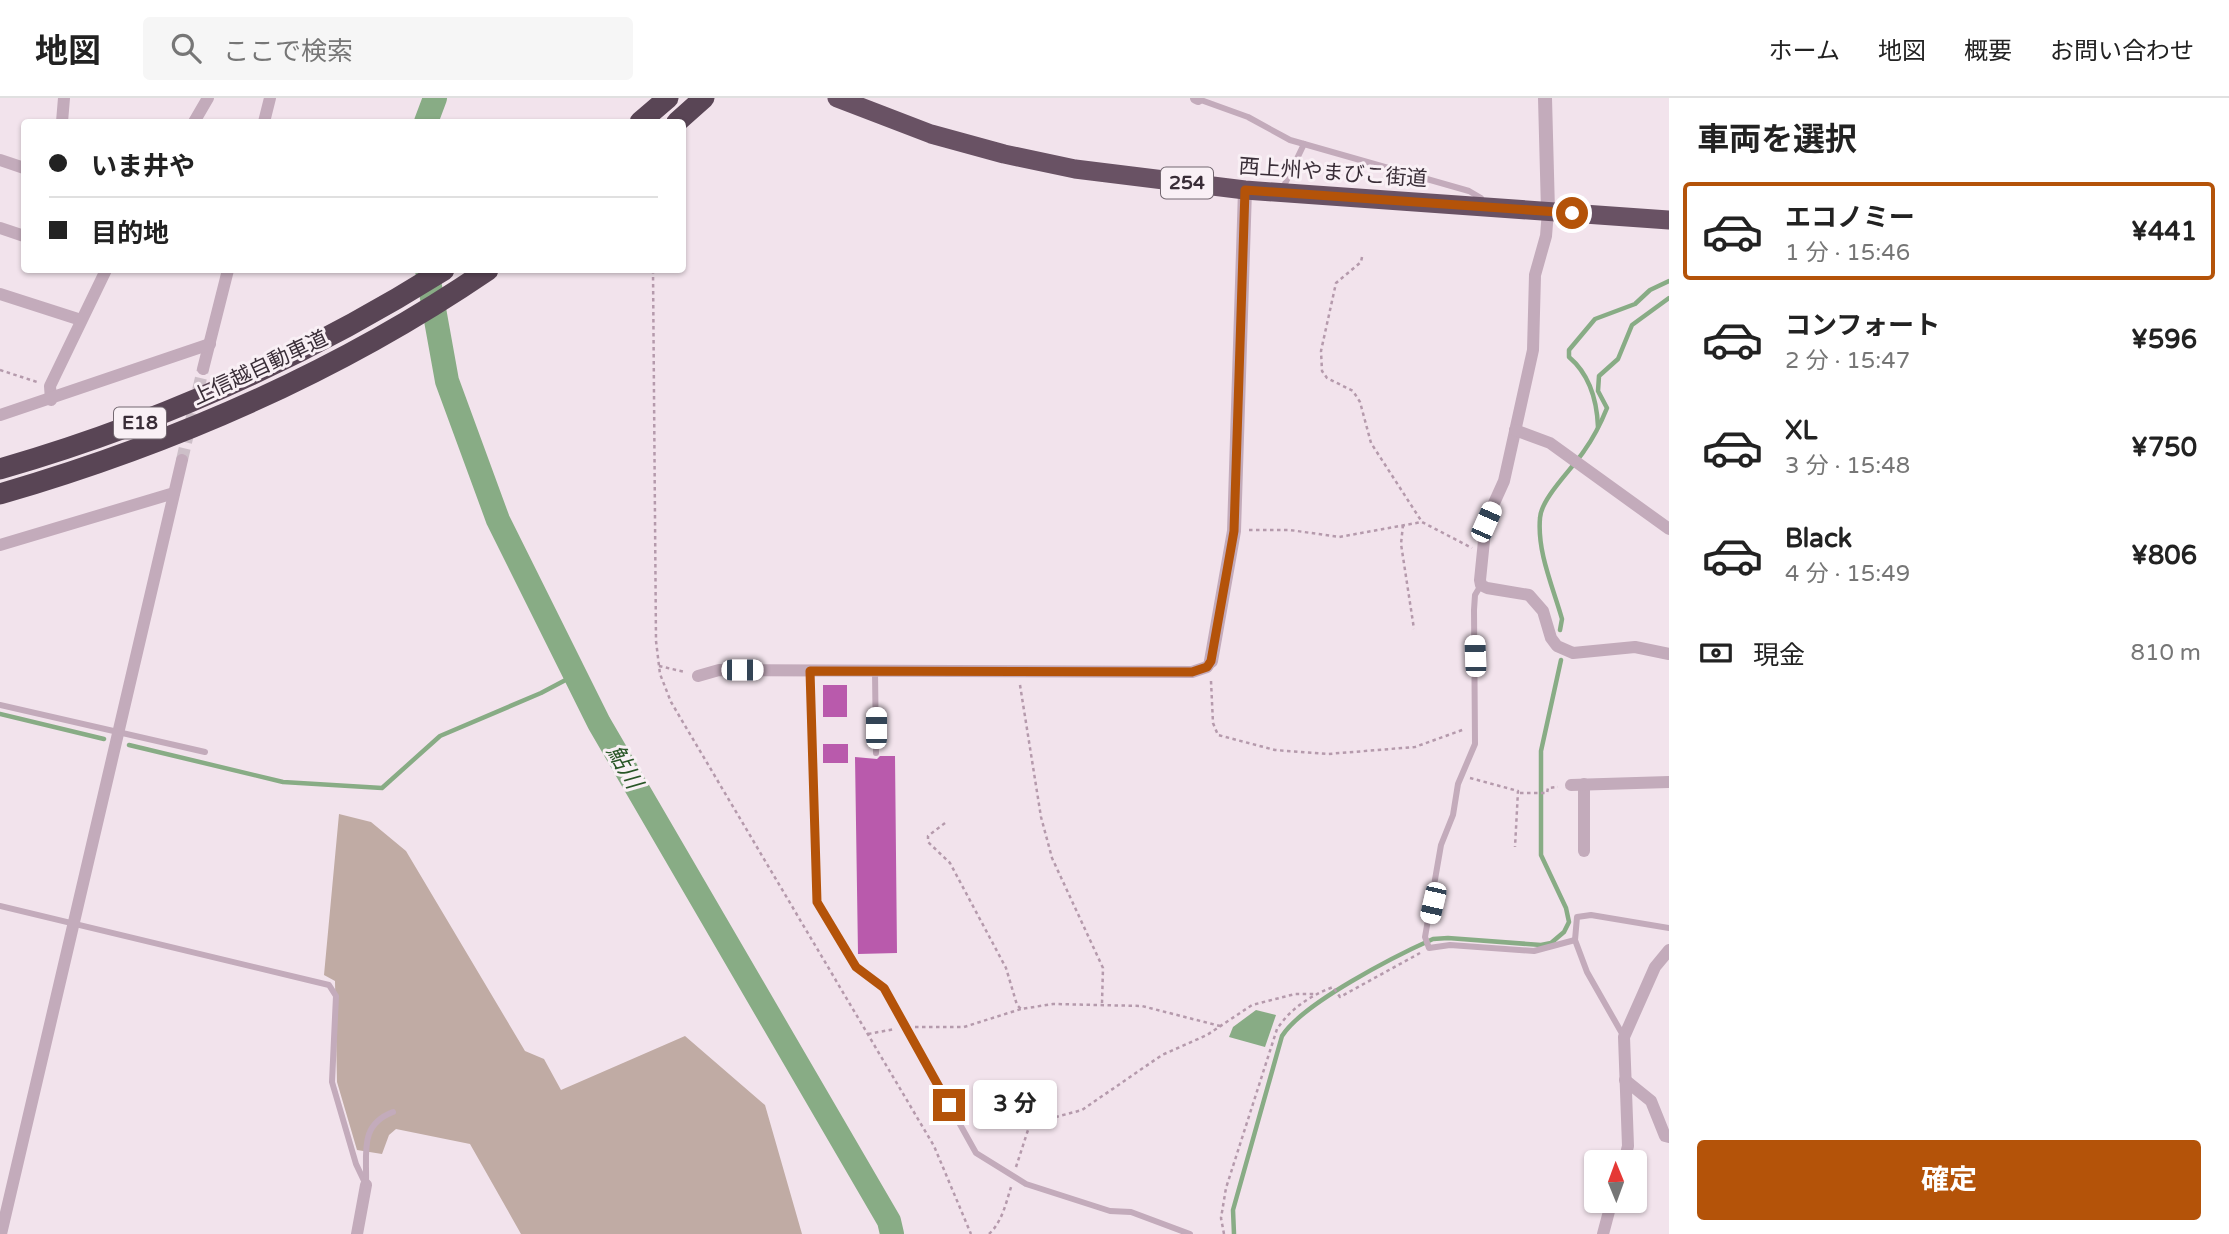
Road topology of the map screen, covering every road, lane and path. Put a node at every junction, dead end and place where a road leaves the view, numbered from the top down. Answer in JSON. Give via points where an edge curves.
{"nodes":[{"id":1,"x":64,"y":98,"type":"edge"},
{"id":2,"x":208,"y":98,"type":"edge"},
{"id":3,"x":270,"y":98,"type":"edge"},
{"id":4,"x":668,"y":98,"type":"edge"},
{"id":5,"x":704,"y":98,"type":"edge"},
{"id":6,"x":836,"y":98,"type":"edge"},
{"id":7,"x":1197,"y":98,"type":"edge"},
{"id":8,"x":1545,"y":98,"type":"edge"},
{"id":9,"x":62,"y":119,"type":"edge"},
{"id":10,"x":196,"y":119,"type":"edge"},
{"id":11,"x":265,"y":119,"type":"edge"},
{"id":12,"x":644,"y":119,"type":"edge"},
{"id":13,"x":680,"y":119,"type":"edge"},
{"id":14,"x":1304,"y":144,"type":"junction"},
{"id":15,"x":0,"y":160,"type":"edge"},
{"id":16,"x":21,"y":167,"type":"edge"},
{"id":17,"x":1245,"y":190,"type":"junction"},
{"id":18,"x":1280,"y":192,"type":"junction"},
{"id":19,"x":1483,"y":207,"type":"junction"},
{"id":20,"x":1548,"y":211,"type":"junction"},
{"id":21,"x":1669,"y":220,"type":"edge"},
{"id":22,"x":0,"y":228,"type":"edge"},
{"id":23,"x":21,"y":235,"type":"edge"},
{"id":24,"x":1362,"y":257,"type":"dead end"},
{"id":25,"x":104,"y":273,"type":"edge"},
{"id":26,"x":227,"y":273,"type":"edge"},
{"id":27,"x":439,"y":273,"type":"edge"},
{"id":28,"x":483,"y":273,"type":"edge"},
{"id":29,"x":653,"y":273,"type":"edge"},
{"id":30,"x":0,"y":295,"type":"edge"},
{"id":31,"x":81,"y":320,"type":"junction"},
{"id":32,"x":210,"y":344,"type":"junction"},
{"id":33,"x":203,"y":369,"type":"tunnel mouth"},
{"id":34,"x":0,"y":370,"type":"edge"},
{"id":35,"x":50,"y":386,"type":"junction"},
{"id":36,"x":51,"y":400,"type":"junction"},
{"id":37,"x":0,"y":415,"type":"edge"},
{"id":38,"x":1515,"y":430,"type":"junction"},
{"id":39,"x":182,"y":460,"type":"tunnel mouth"},
{"id":40,"x":0,"y":469,"type":"edge"},
{"id":41,"x":174,"y":493,"type":"junction"},
{"id":42,"x":0,"y":494,"type":"edge"},
{"id":43,"x":1422,"y":522,"type":"junction"},
{"id":44,"x":1403,"y":524,"type":"junction"},
{"id":45,"x":1669,"y":529,"type":"edge"},
{"id":46,"x":1234,"y":531,"type":"junction"},
{"id":47,"x":0,"y":545,"type":"edge"},
{"id":48,"x":1481,"y":554,"type":"junction"},
{"id":49,"x":1481,"y":585,"type":"junction"},
{"id":50,"x":1414,"y":629,"type":"dead end"},
{"id":51,"x":1669,"y":654,"type":"edge"},
{"id":52,"x":1209,"y":664,"type":"junction"},
{"id":53,"x":659,"y":666,"type":"junction"},
{"id":54,"x":810,"y":671,"type":"junction"},
{"id":55,"x":875,"y":671,"type":"junction"},
{"id":56,"x":1016,"y":672,"type":"junction"},
{"id":57,"x":698,"y":676,"type":"joint"},
{"id":58,"x":0,"y":705,"type":"edge"},
{"id":59,"x":1476,"y":728,"type":"junction"},
{"id":60,"x":119,"y":732,"type":"junction"},
{"id":61,"x":205,"y":752,"type":"dead end"},
{"id":62,"x":876,"y":753,"type":"dead end"},
{"id":63,"x":1463,"y":770,"type":"junction"},
{"id":64,"x":1669,"y":782,"type":"edge"},
{"id":65,"x":1520,"y":793,"type":"junction"},
{"id":66,"x":1546,"y":793,"type":"dead end"},
{"id":67,"x":945,"y":823,"type":"dead end"},
{"id":68,"x":1515,"y":847,"type":"dead end"},
{"id":69,"x":1584,"y":851,"type":"dead end"},
{"id":70,"x":0,"y":906,"type":"edge"},
{"id":71,"x":74,"y":924,"type":"junction"},
{"id":72,"x":1669,"y":928,"type":"edge"},
{"id":73,"x":1575,"y":940,"type":"junction"},
{"id":74,"x":1428,"y":947,"type":"junction"},
{"id":75,"x":1669,"y":950,"type":"edge"},
{"id":76,"x":1316,"y":993,"type":"junction"},
{"id":77,"x":1102,"y":1004,"type":"junction"},
{"id":78,"x":1021,"y":1009,"type":"junction"},
{"id":79,"x":1220,"y":1026,"type":"junction"},
{"id":80,"x":905,"y":1028,"type":"junction"},
{"id":81,"x":868,"y":1034,"type":"junction"},
{"id":82,"x":1624,"y":1037,"type":"junction"},
{"id":83,"x":1625,"y":1080,"type":"junction"},
{"id":84,"x":393,"y":1112,"type":"dead end"},
{"id":85,"x":1669,"y":1137,"type":"edge"},
{"id":86,"x":1627,"y":1150,"type":"edge"},
{"id":87,"x":1013,"y":1178,"type":"junction"},
{"id":88,"x":366,"y":1185,"type":"junction"},
{"id":89,"x":1609,"y":1213,"type":"edge"},
{"id":90,"x":2,"y":1234,"type":"edge"},
{"id":91,"x":356,"y":1234,"type":"edge"},
{"id":92,"x":971,"y":1234,"type":"edge"},
{"id":93,"x":989,"y":1234,"type":"edge"},
{"id":94,"x":1190,"y":1234,"type":"edge"},
{"id":95,"x":1224,"y":1234,"type":"edge"},
{"id":96,"x":1603,"y":1234,"type":"edge"}],
"edges":[{"from":1,"to":9,"type":"street"},
{"from":2,"to":10,"type":"street"},
{"from":3,"to":11,"type":"street"},
{"from":4,"to":12,"type":"highway","bridge":true},
{"from":5,"to":13,"type":"highway"},
{"from":6,"to":17,"type":"highway","name":"西上州やまびこ街道","number":"254","via":[[931,134],[1004,154],[1075,169]]},
{"from":7,"to":14,"type":"lane"},
{"from":8,"to":20,"type":"street"},
{"from":14,"to":18,"type":"lane"},
{"from":14,"to":19,"type":"lane","via":[[1469,191],[1481,198]]},
{"from":15,"to":16,"type":"street"},
{"from":17,"to":18,"type":"highway","name":"西上州やまびこ街道","number":"254"},
{"from":17,"to":46,"type":"street"},
{"from":18,"to":19,"type":"highway","name":"西上州やまびこ街道","number":"254"},
{"from":19,"to":20,"type":"highway","name":"西上州やまびこ街道","number":"254"},
{"from":20,"to":21,"type":"highway","name":"西上州やまびこ街道","number":"254"},
{"from":20,"to":38,"type":"street","via":[[1535,275],[1533,350]]},
{"from":22,"to":23,"type":"street"},
{"from":24,"to":43,"type":"path","via":[[1336,283],[1321,352],[1322,371],[1353,391],[1371,443]]},
{"from":25,"to":31,"type":"street"},
{"from":26,"to":32,"type":"street"},
{"from":27,"to":40,"type":"highway","name":"上信越自動車道","number":"E18","via":[[276,364],[159,416]]},
{"from":28,"to":42,"type":"highway","name":"上信越自動車道","number":"E18","via":[[395,328],[276,391],[116,457]]},
{"from":29,"to":53,"type":"path"},
{"from":30,"to":31,"type":"street"},
{"from":31,"to":35,"type":"street"},
{"from":32,"to":33,"type":"street"},
{"from":32,"to":36,"type":"street"},
{"from":34,"to":35,"type":"path"},
{"from":35,"to":36,"type":"street"},
{"from":36,"to":37,"type":"street"},
{"from":38,"to":45,"type":"street","via":[[1550,443]]},
{"from":38,"to":48,"type":"street","via":[[1504,481],[1486,522]]},
{"from":39,"to":41,"type":"street"},
{"from":41,"to":47,"type":"street"},
{"from":41,"to":60,"type":"street"},
{"from":43,"to":44,"type":"path"},
{"from":43,"to":48,"type":"path"},
{"from":44,"to":46,"type":"path","via":[[1339,537],[1290,530]]},
{"from":44,"to":50,"type":"path","via":[[1401,544]]},
{"from":46,"to":52,"type":"street"},
{"from":48,"to":49,"type":"street"},
{"from":49,"to":51,"type":"street","via":[[1529,595],[1543,611],[1557,646],[1573,653],[1635,647]]},
{"from":49,"to":59,"type":"lane","via":[[1474,610]]},
{"from":52,"to":56,"type":"street","via":[[1192,672]]},
{"from":52,"to":59,"type":"path","via":[[1218,735],[1276,750],[1328,754],[1407,748]]},
{"from":53,"to":57,"type":"path"},
{"from":53,"to":81,"type":"path","via":[[671,702]]},
{"from":54,"to":55,"type":"street"},
{"from":54,"to":57,"type":"street","via":[[719,670]]},
{"from":54,"to":80,"type":"lane","via":[[815,896],[856,967],[884,988]]},
{"from":55,"to":56,"type":"street"},
{"from":55,"to":62,"type":"lane"},
{"from":56,"to":77,"type":"path","via":[[1041,817],[1052,858],[1103,968]]},
{"from":58,"to":60,"type":"lane"},
{"from":59,"to":63,"type":"lane","via":[[1475,744]]},
{"from":60,"to":61,"type":"lane"},
{"from":60,"to":71,"type":"street"},
{"from":63,"to":65,"type":"path","via":[[1470,779]]},
{"from":63,"to":74,"type":"lane","via":[[1441,845],[1425,937]]},
{"from":64,"to":69,"type":"street","via":[[1577,785]]},
{"from":65,"to":66,"type":"path"},
{"from":65,"to":68,"type":"path"},
{"from":67,"to":78,"type":"path","via":[[928,836],[928,842],[947,858],[1006,968]]},
{"from":70,"to":71,"type":"lane"},
{"from":71,"to":88,"type":"lane","via":[[329,985],[336,996],[332,1082]]},
{"from":71,"to":90,"type":"street"},
{"from":72,"to":73,"type":"lane","via":[[1591,915],[1577,917]]},
{"from":73,"to":74,"type":"lane","via":[[1534,951],[1450,944]]},
{"from":73,"to":82,"type":"lane","via":[[1587,972]]},
{"from":74,"to":76,"type":"path","via":[[1340,997],[1333,987]]},
{"from":75,"to":82,"type":"street","via":[[1655,967]]},
{"from":76,"to":79,"type":"path","via":[[1260,1002]]},
{"from":76,"to":95,"type":"path","via":[[1277,1029],[1226,1188]]},
{"from":77,"to":78,"type":"path"},
{"from":77,"to":79,"type":"path","via":[[1158,1008]]},
{"from":78,"to":80,"type":"path","via":[[964,1027]]},
{"from":79,"to":87,"type":"path","via":[[1162,1055],[1082,1110],[1037,1122],[1028,1130]]},
{"from":80,"to":81,"type":"path"},
{"from":80,"to":87,"type":"lane","via":[[976,1153]]},
{"from":81,"to":92,"type":"path","via":[[934,1146]]},
{"from":82,"to":83,"type":"street"},
{"from":83,"to":85,"type":"street","via":[[1651,1101]]},
{"from":83,"to":86,"type":"street"},
{"from":84,"to":88,"type":"lane","via":[[373,1123],[368,1135]]},
{"from":87,"to":93,"type":"path","via":[[1004,1210]]},
{"from":87,"to":94,"type":"lane"},
{"from":88,"to":91,"type":"street"},
{"from":89,"to":96,"type":"street"}]}
